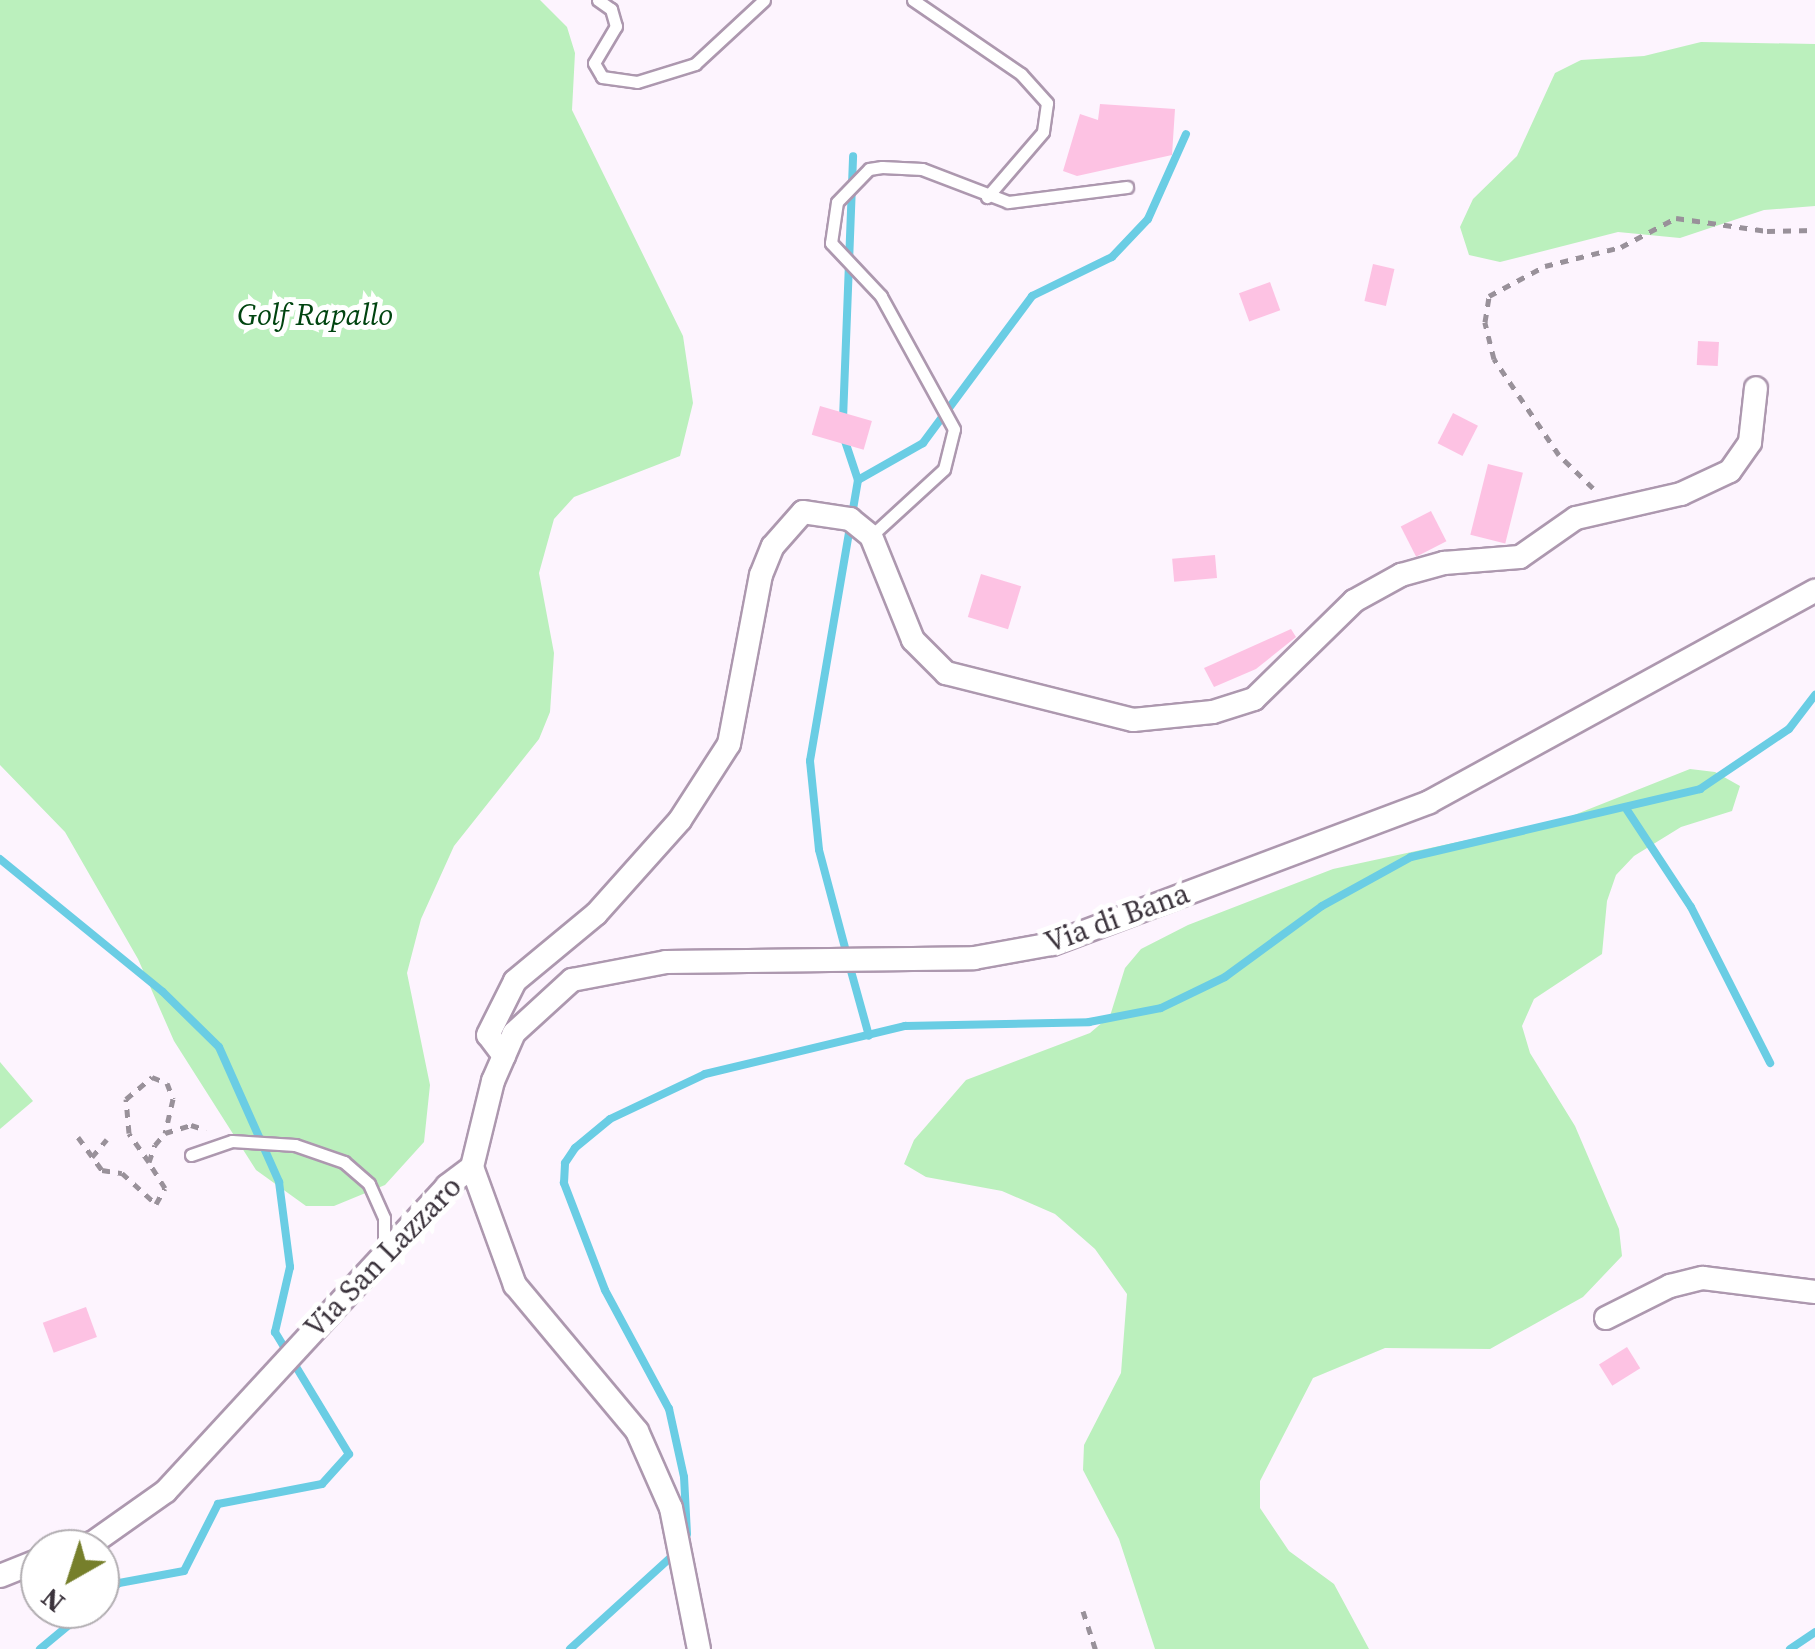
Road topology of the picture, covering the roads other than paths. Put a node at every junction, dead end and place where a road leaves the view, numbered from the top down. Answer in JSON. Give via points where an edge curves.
{"nodes":[{"id":1,"x":598,"y":0,"type":"edge"},
{"id":2,"x":764,"y":0,"type":"edge"},
{"id":3,"x":913,"y":0,"type":"edge"},
{"id":4,"x":1127,"y":186,"type":"dead end"},
{"id":5,"x":988,"y":197,"type":"junction"},
{"id":6,"x":1756,"y":388,"type":"dead end"},
{"id":7,"x":871,"y":536,"type":"junction"},
{"id":8,"x":1815,"y":591,"type":"edge"},
{"id":9,"x":504,"y":1056,"type":"junction"},
{"id":10,"x":190,"y":1155,"type":"dead end"},
{"id":11,"x":472,"y":1168,"type":"junction"},
{"id":12,"x":384,"y":1253,"type":"junction"},
{"id":13,"x":1815,"y":1292,"type":"edge"},
{"id":14,"x":1606,"y":1318,"type":"dead end"},
{"id":15,"x":113,"y":1529,"type":"edge"},
{"id":16,"x":700,"y":1649,"type":"edge"}],
"edges":[{"from":1,"to":2,"type":"lane","via":[[612,9],[616,26],[594,62],[602,78],[637,82],[695,64]]},
{"from":3,"to":5,"type":"lane","via":[[1021,74],[1047,103],[1043,132]]},
{"from":4,"to":5,"type":"lane","via":[[1064,199]]},
{"from":5,"to":7,"type":"lane","via":[[922,169],[882,167],[852,183],[832,210],[830,243],[881,296],[954,429],[944,469]]},
{"from":6,"to":7,"type":"street","via":[[1750,442],[1730,471],[1681,494],[1576,518],[1520,557],[1444,563],[1400,575],[1354,601],[1254,699],[1213,712],[1133,720],[969,680],[926,660]]},
{"from":7,"to":9,"type":"street","via":[[850,519],[824,511],[802,512],[787,526],[761,575],[729,744],[680,820],[596,914],[516,981],[488,1035]]},
{"from":8,"to":9,"type":"street","name":"Via di Bana","via":[[1429,802],[1052,944],[974,958],[666,962],[572,980],[514,1033]]},
{"from":9,"to":11,"type":"street","name":"Via di Bana"},
{"from":10,"to":12,"type":"lane","via":[[232,1141],[295,1145],[344,1162],[370,1184],[384,1218]]},
{"from":11,"to":12,"type":"street","name":"Via San Lazzaro"},
{"from":11,"to":16,"type":"street","name":"Via San Lazzaro","via":[[514,1285],[637,1431],[670,1508]]},
{"from":12,"to":15,"type":"street","name":"Via San Lazzaro","via":[[166,1492]]},
{"from":13,"to":14,"type":"street","via":[[1704,1278],[1659,1290]]}]}
